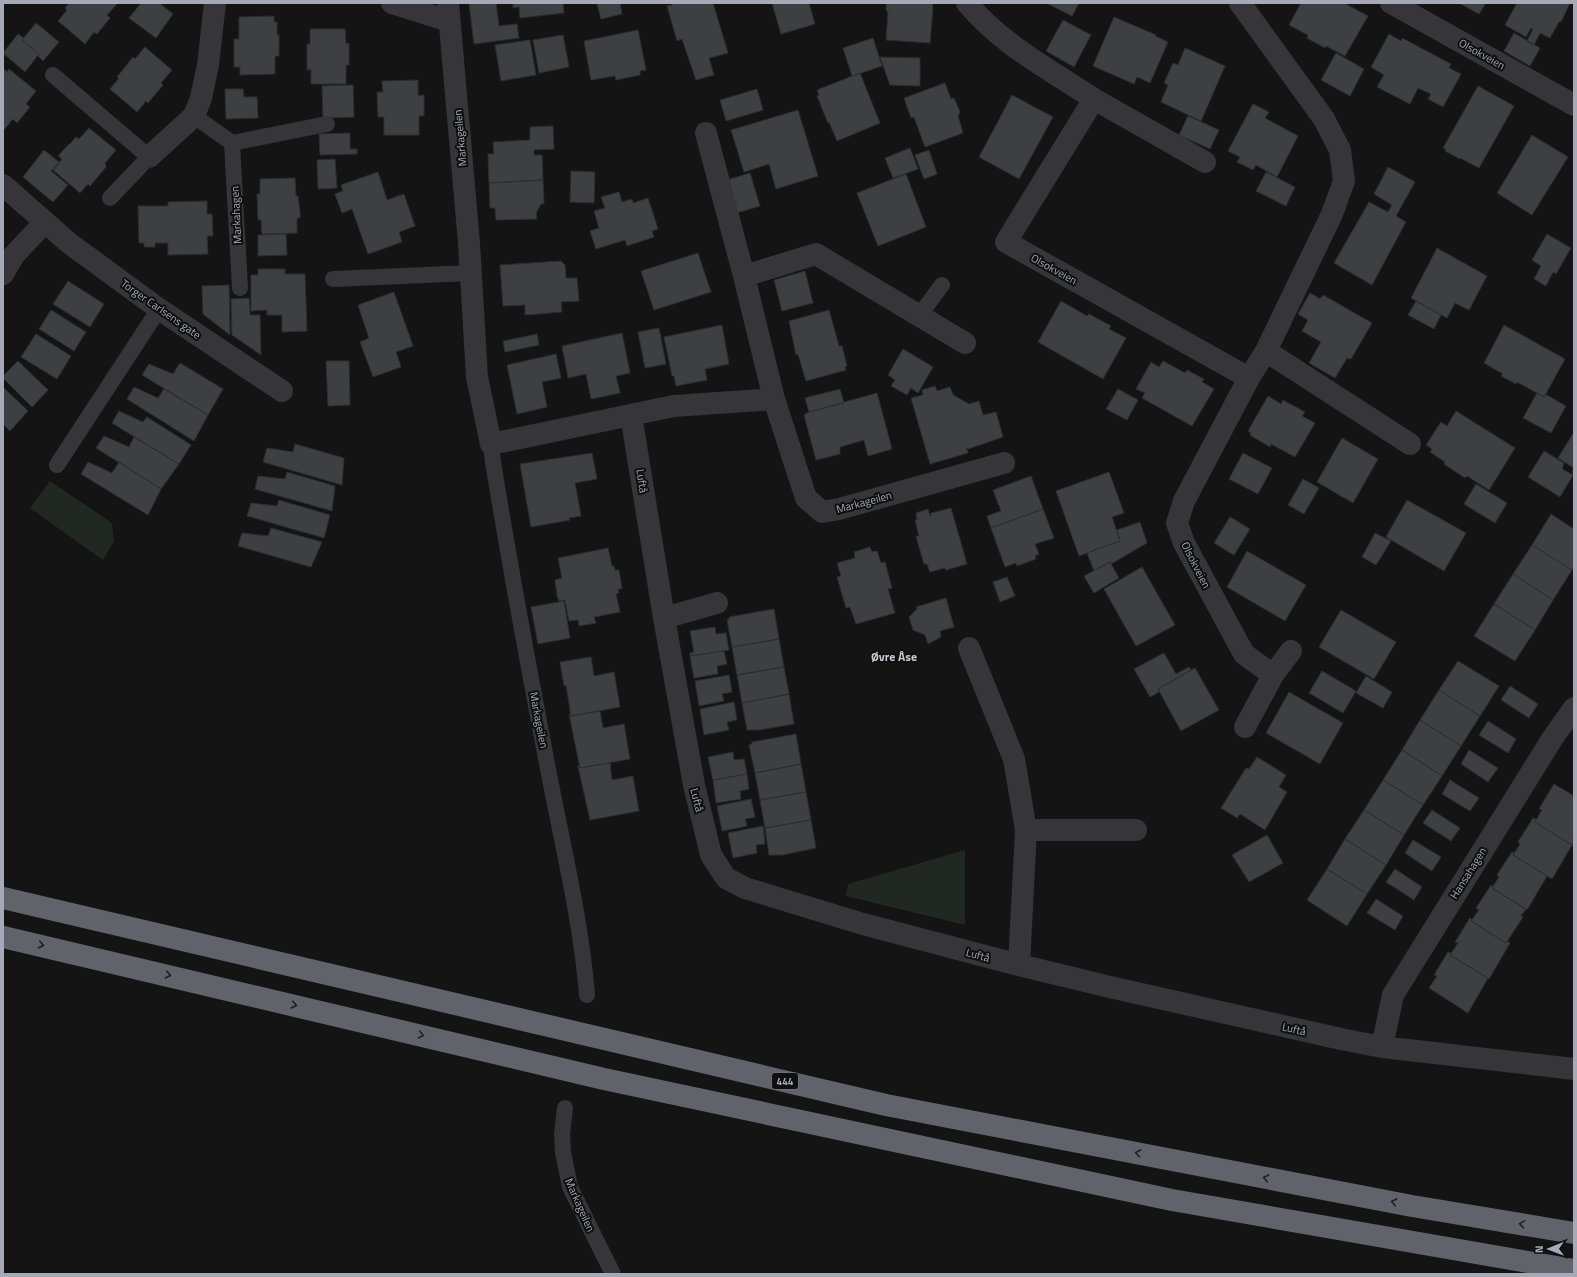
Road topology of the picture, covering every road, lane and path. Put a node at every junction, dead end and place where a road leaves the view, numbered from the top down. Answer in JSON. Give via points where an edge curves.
{"nodes":[{"id":1,"x":215,"y":3,"type":"edge"},
{"id":2,"x":392,"y":3,"type":"edge"},
{"id":3,"x":967,"y":3,"type":"edge"},
{"id":4,"x":1240,"y":3,"type":"edge"},
{"id":5,"x":1391,"y":3,"type":"edge"},
{"id":6,"x":448,"y":12,"type":"edge"},
{"id":7,"x":53,"y":76,"type":"dead end"},
{"id":8,"x":1094,"y":99,"type":"junction"},
{"id":9,"x":1574,"y":105,"type":"edge"},
{"id":10,"x":194,"y":116,"type":"junction"},
{"id":11,"x":326,"y":124,"type":"dead end"},
{"id":12,"x":706,"y":133,"type":"dead end"},
{"id":13,"x":232,"y":143,"type":"junction"},
{"id":14,"x":149,"y":157,"type":"junction"},
{"id":15,"x":1205,"y":162,"type":"dead end"},
{"id":16,"x":3,"y":185,"type":"edge"},
{"id":17,"x":110,"y":198,"type":"dead end"},
{"id":18,"x":44,"y":222,"type":"junction"},
{"id":19,"x":471,"y":273,"type":"junction"},
{"id":20,"x":3,"y":274,"type":"edge"},
{"id":21,"x":744,"y":276,"type":"junction"},
{"id":22,"x":333,"y":279,"type":"dead end"},
{"id":23,"x":942,"y":285,"type":"dead end"},
{"id":24,"x":240,"y":288,"type":"dead end"},
{"id":25,"x":159,"y":309,"type":"junction"},
{"id":26,"x":919,"y":316,"type":"junction"},
{"id":27,"x":965,"y":343,"type":"dead end"},
{"id":28,"x":1266,"y":351,"type":"junction"},
{"id":29,"x":1248,"y":378,"type":"junction"},
{"id":30,"x":282,"y":391,"type":"dead end"},
{"id":31,"x":774,"y":399,"type":"junction"},
{"id":32,"x":631,"y":415,"type":"junction"},
{"id":33,"x":491,"y":444,"type":"junction"},
{"id":34,"x":1410,"y":444,"type":"dead end"},
{"id":35,"x":1004,"y":463,"type":"dead end"},
{"id":36,"x":57,"y":465,"type":"dead end"},
{"id":37,"x":717,"y":603,"type":"dead end"},
{"id":38,"x":664,"y":618,"type":"junction"},
{"id":39,"x":968,"y":648,"type":"dead end"},
{"id":40,"x":1291,"y":651,"type":"dead end"},
{"id":41,"x":1273,"y":675,"type":"junction"},
{"id":42,"x":1574,"y":708,"type":"edge"},
{"id":43,"x":1245,"y":726,"type":"dead end"},
{"id":44,"x":1026,"y":830,"type":"junction"},
{"id":45,"x":1136,"y":830,"type":"dead end"},
{"id":46,"x":3,"y":898,"type":"edge"},
{"id":47,"x":3,"y":937,"type":"edge"},
{"id":48,"x":1019,"y":966,"type":"junction"},
{"id":49,"x":587,"y":995,"type":"dead end"},
{"id":50,"x":1382,"y":1046,"type":"junction"},
{"id":51,"x":1574,"y":1069,"type":"edge"},
{"id":52,"x":565,"y":1108,"type":"dead end"},
{"id":53,"x":1574,"y":1233,"type":"edge"},
{"id":54,"x":1574,"y":1270,"type":"edge"},
{"id":55,"x":613,"y":1274,"type":"edge"}],
"edges":[{"from":1,"to":10,"type":"street","via":[[208,65]]},
{"from":2,"to":6,"type":"street"},
{"from":3,"to":8,"type":"street","via":[[976,15],[1008,43]]},
{"from":4,"to":28,"type":"street","name":"Olsokveien","via":[[1324,119],[1340,150],[1344,181],[1332,214]]},
{"from":5,"to":9,"type":"street","name":"Olsokveien"},
{"from":6,"to":19,"type":"street","name":"Markageilen"},
{"from":7,"to":14,"type":"lane"},
{"from":8,"to":15,"type":"street"},
{"from":8,"to":29,"type":"street","name":"Olsokveien","via":[[1006,242]]},
{"from":10,"to":13,"type":"lane"},
{"from":10,"to":14,"type":"street"},
{"from":11,"to":13,"type":"lane"},
{"from":12,"to":21,"type":"street","name":"Markageilen"},
{"from":13,"to":24,"type":"lane","name":"Markahagen"},
{"from":14,"to":17,"type":"lane"},
{"from":16,"to":18,"type":"street","name":"Torger Carlsens gate"},
{"from":18,"to":20,"type":"street","via":[[14,255]]},
{"from":18,"to":25,"type":"street","name":"Torger Carlsens gate"},
{"from":19,"to":22,"type":"lane"},
{"from":19,"to":33,"type":"street","name":"Markageilen","via":[[477,377]]},
{"from":21,"to":26,"type":"street","via":[[816,254]]},
{"from":21,"to":31,"type":"street","name":"Markageilen"},
{"from":23,"to":26,"type":"lane"},
{"from":25,"to":30,"type":"street","name":"Torger Carlsens gate"},
{"from":25,"to":36,"type":"lane"},
{"from":26,"to":27,"type":"street"},
{"from":28,"to":29,"type":"street","name":"Olsokveien"},
{"from":28,"to":34,"type":"street"},
{"from":29,"to":41,"type":"street","name":"Olsokveien","via":[[1184,501],[1177,523],[1184,543],[1244,654]]},
{"from":31,"to":32,"type":"street","via":[[674,406]]},
{"from":31,"to":35,"type":"street","name":"Markageilen","via":[[806,498],[822,512],[839,510]]},
{"from":32,"to":33,"type":"street"},
{"from":32,"to":38,"type":"street","name":"Luftå"},
{"from":33,"to":49,"type":"lane","name":"Markageilen","via":[[516,600],[576,914]]},
{"from":37,"to":38,"type":"street"},
{"from":38,"to":48,"type":"street","name":"Luftå","via":[[694,785],[711,855],[726,878],[745,888],[862,924]]},
{"from":39,"to":44,"type":"street","via":[[1014,759]]},
{"from":40,"to":41,"type":"street"},
{"from":41,"to":43,"type":"street"},
{"from":42,"to":50,"type":"street","name":"Hansahagen","via":[[1552,739],[1393,995]]},
{"from":44,"to":45,"type":"street"},
{"from":44,"to":48,"type":"street"},
{"from":53,"to":46,"type":"highway","number":"444","one_way":true,"via":[[1412,1206],[886,1105]]},
{"from":47,"to":54,"type":"highway","one_way":true,"via":[[604,1079],[1164,1198]]},
{"from":48,"to":50,"type":"street","name":"Luftå"},
{"from":50,"to":51,"type":"street","name":"Luftå"},
{"from":52,"to":55,"type":"lane","name":"Markageilen","via":[[563,1152],[570,1187]]}]}
